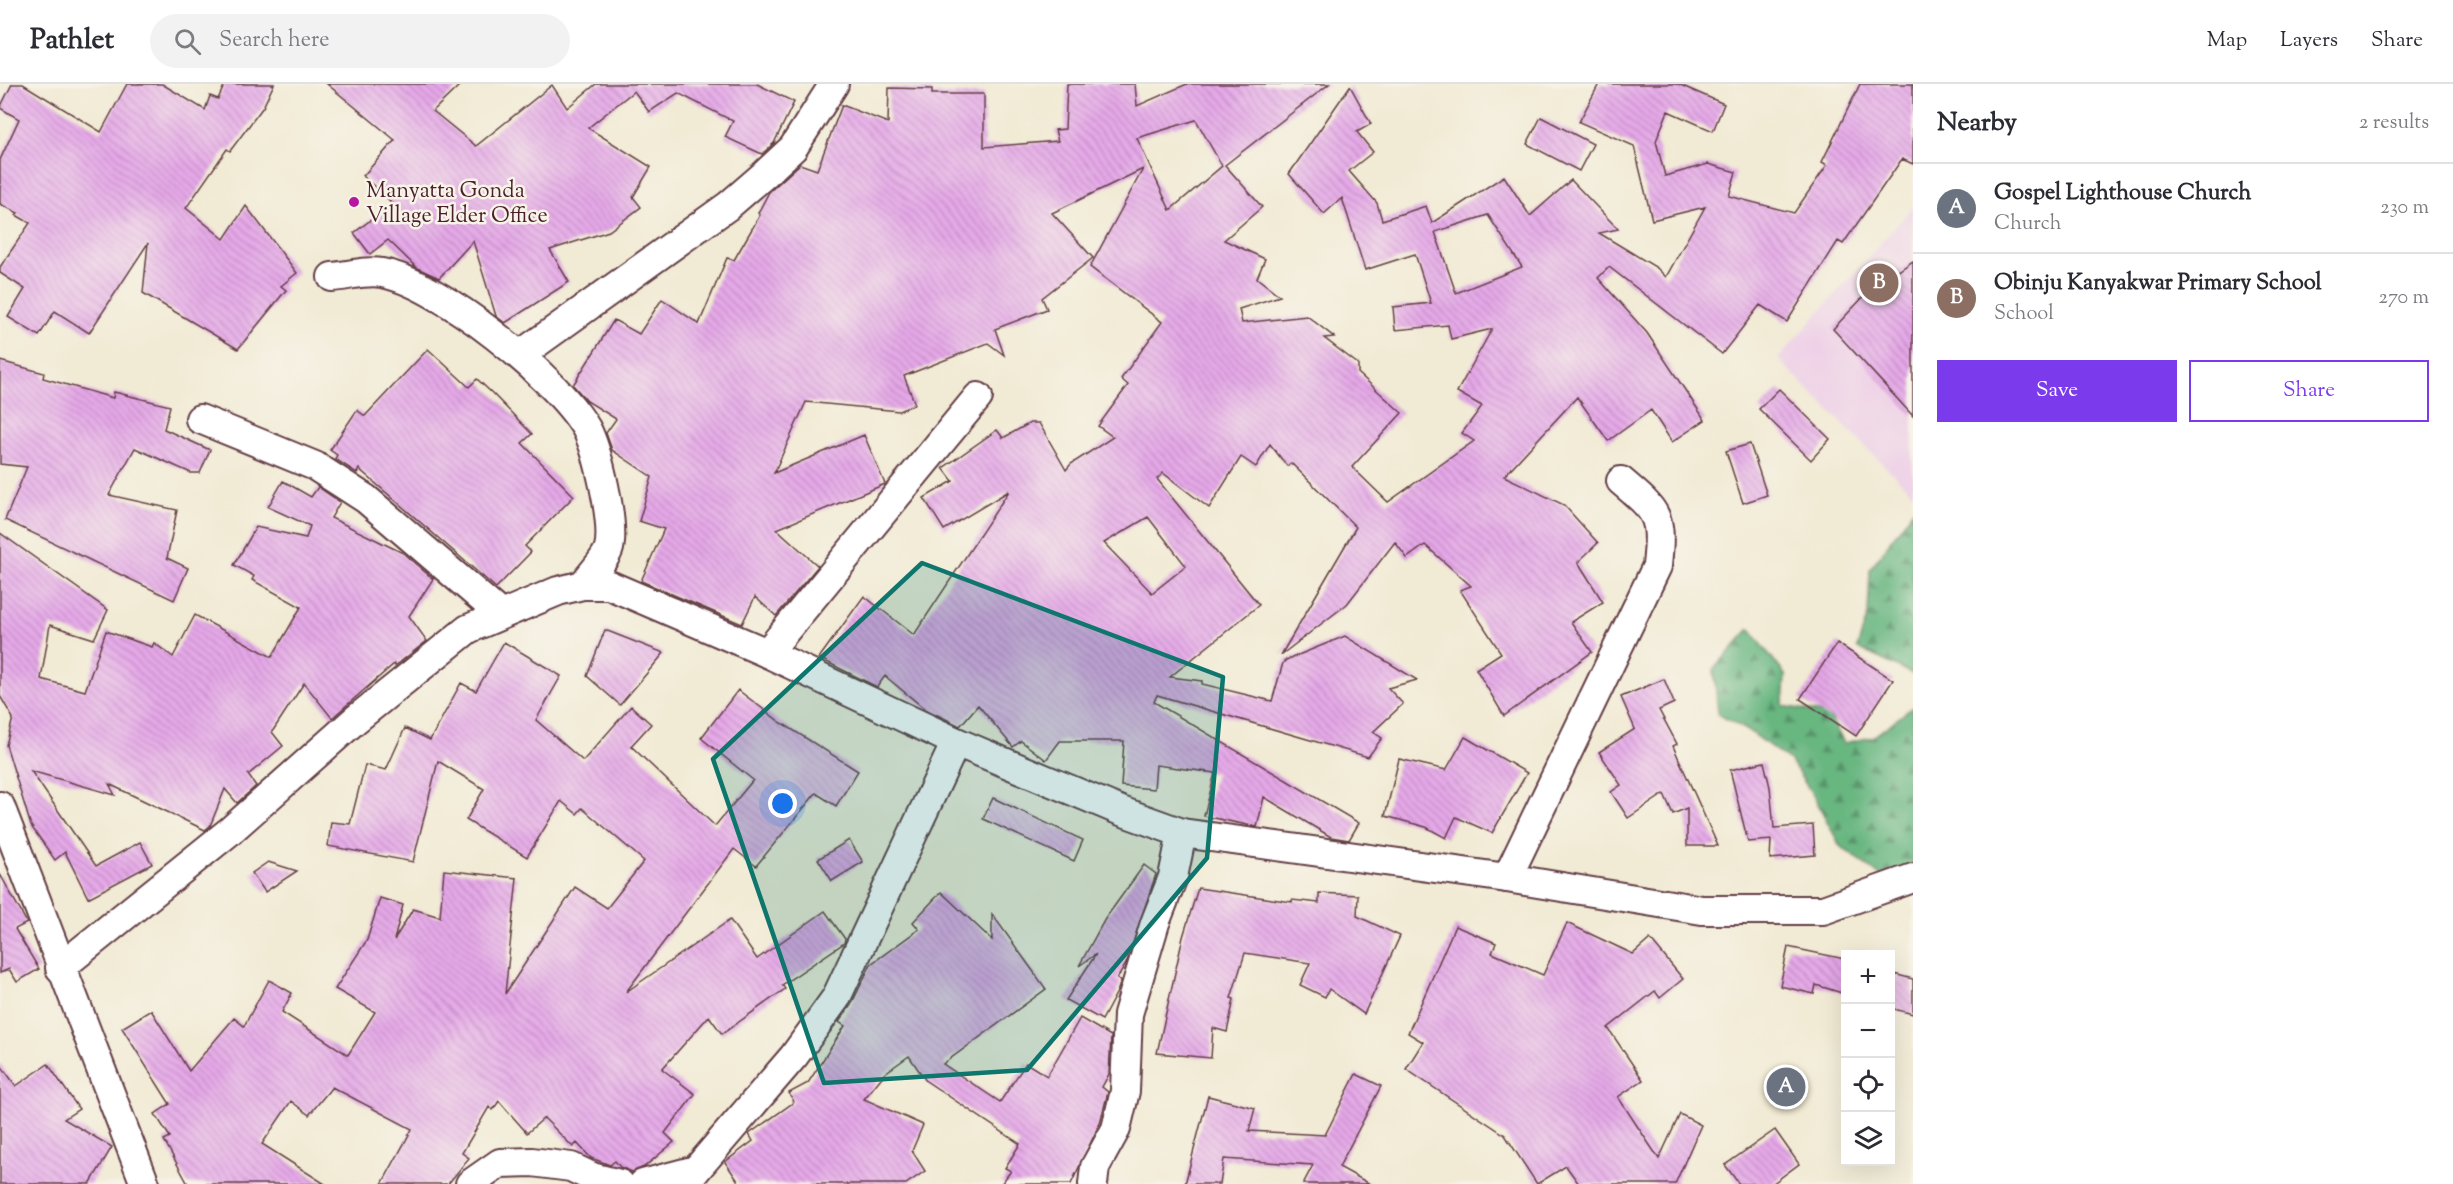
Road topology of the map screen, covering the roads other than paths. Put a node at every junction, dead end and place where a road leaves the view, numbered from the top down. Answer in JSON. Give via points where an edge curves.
{"nodes":[{"id":1,"x":834,"y":84,"type":"edge"},
{"id":2,"x":332,"y":277,"type":"dead end"},
{"id":3,"x":520,"y":355,"type":"junction"},
{"id":4,"x":978,"y":397,"type":"dead end"},
{"id":5,"x":200,"y":419,"type":"dead end"},
{"id":6,"x":1621,"y":481,"type":"dead end"},
{"id":7,"x":583,"y":585,"type":"junction"},
{"id":8,"x":500,"y":614,"type":"junction"},
{"id":9,"x":767,"y":653,"type":"junction"},
{"id":10,"x":956,"y":742,"type":"junction"},
{"id":11,"x":0,"y":806,"type":"edge"},
{"id":12,"x":1182,"y":833,"type":"junction"},
{"id":13,"x":1507,"y":878,"type":"junction"},
{"id":14,"x":1913,"y":878,"type":"edge"},
{"id":15,"x":60,"y":968,"type":"junction"},
{"id":16,"x":690,"y":1177,"type":"edge"},
{"id":17,"x":145,"y":1184,"type":"edge"},
{"id":18,"x":470,"y":1184,"type":"edge"},
{"id":19,"x":620,"y":1184,"type":"edge"},
{"id":20,"x":643,"y":1184,"type":"edge"},
{"id":21,"x":1093,"y":1184,"type":"edge"}],
"edges":[{"from":1,"to":3,"type":"street","via":[[793,148],[728,206]]},
{"from":2,"to":3,"type":"street","via":[[380,272],[405,279],[462,311]]},
{"from":3,"to":7,"type":"street","via":[[586,428],[606,488],[609,548]]},
{"from":4,"to":9,"type":"street"},
{"from":5,"to":8,"type":"street","via":[[315,466],[366,499]]},
{"from":6,"to":13,"type":"street","via":[[1651,506],[1661,535],[1657,566]]},
{"from":7,"to":8,"type":"street"},
{"from":7,"to":9,"type":"street","via":[[609,585]]},
{"from":8,"to":15,"type":"street","via":[[468,629],[355,720],[230,831]]},
{"from":9,"to":10,"type":"street"},
{"from":10,"to":12,"type":"street"},
{"from":10,"to":16,"type":"street","via":[[836,998],[794,1056]]},
{"from":11,"to":15,"type":"street"},
{"from":12,"to":13,"type":"street"},
{"from":12,"to":21,"type":"street","via":[[1173,876],[1128,1014],[1125,1091],[1116,1129],[1095,1167]]},
{"from":13,"to":14,"type":"street","via":[[1702,910],[1822,910]]},
{"from":15,"to":17,"type":"street"},
{"from":16,"to":20,"type":"street"},
{"from":18,"to":19,"type":"street","via":[[500,1163],[532,1162],[571,1167]]}]}
